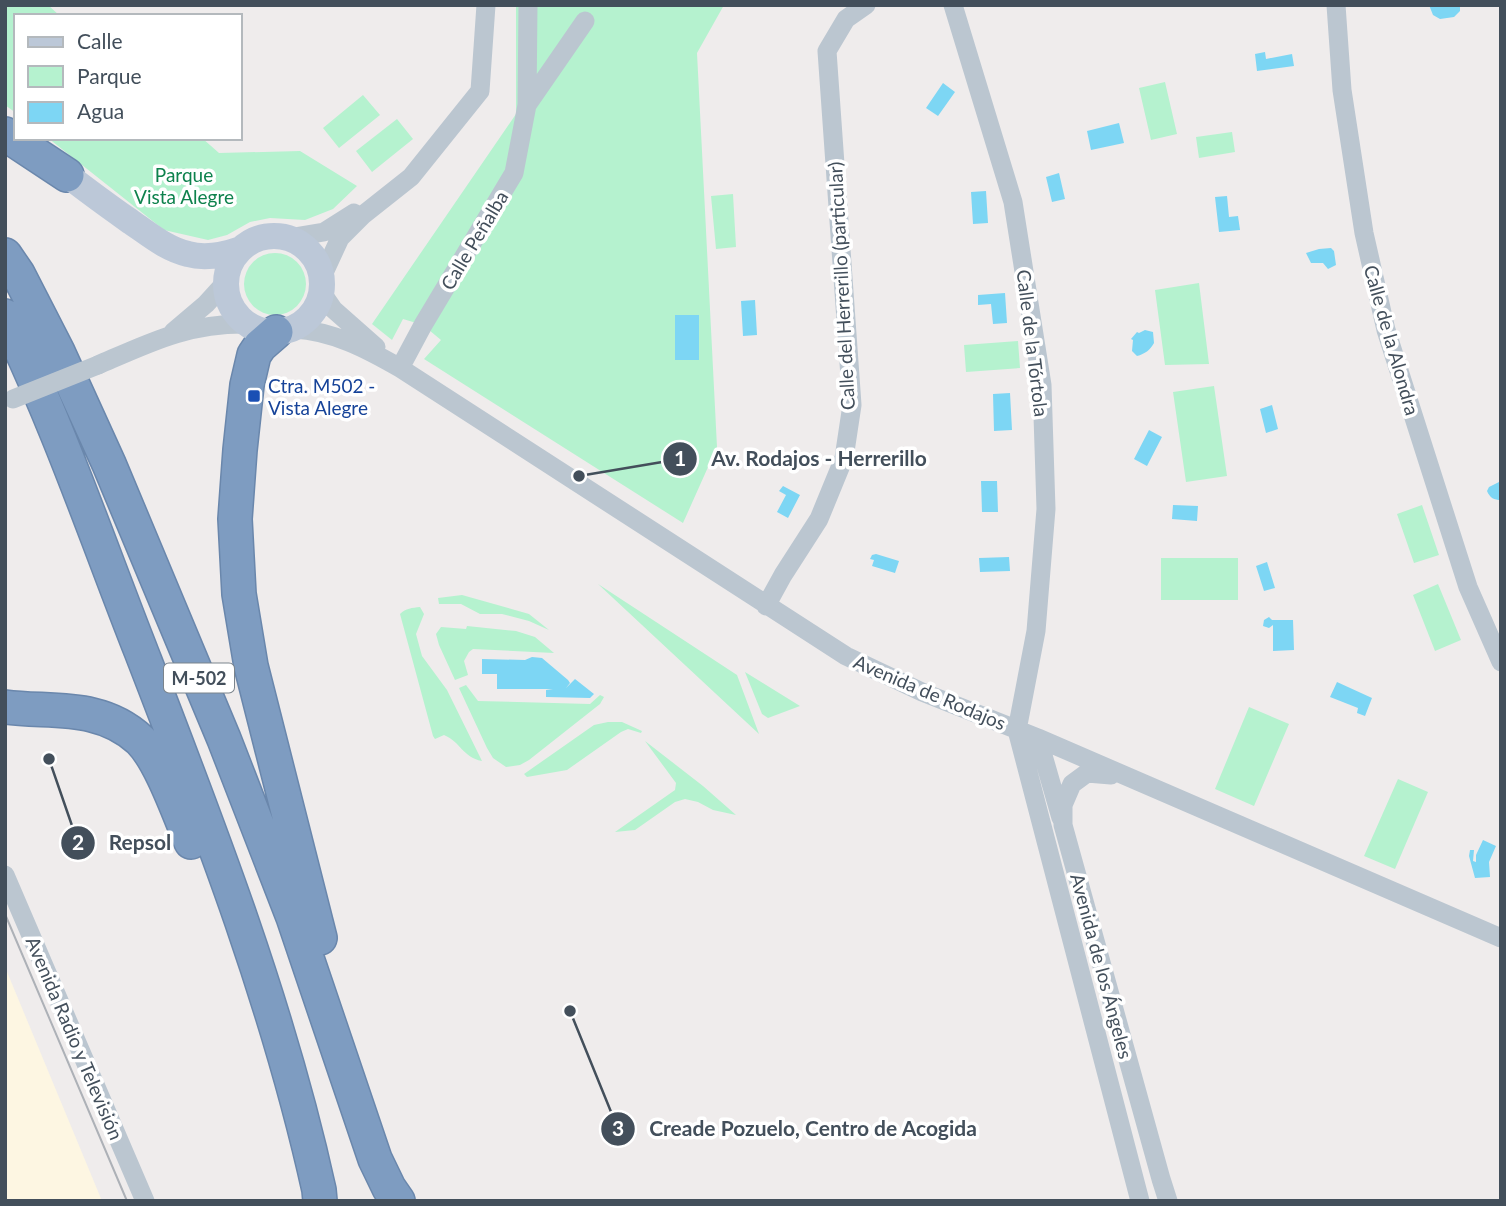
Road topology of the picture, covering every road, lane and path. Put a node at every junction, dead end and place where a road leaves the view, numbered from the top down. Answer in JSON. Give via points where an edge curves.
{"nodes":[{"id":1,"x":486,"y":5,"type":"edge"},
{"id":2,"x":528,"y":5,"type":"edge"},
{"id":3,"x":866,"y":5,"type":"edge"},
{"id":4,"x":953,"y":5,"type":"edge"},
{"id":5,"x":1336,"y":5,"type":"edge"},
{"id":6,"x":584,"y":20,"type":"dead end"},
{"id":7,"x":527,"y":105,"type":"junction"},
{"id":8,"x":14,"y":140,"type":"edge"},
{"id":9,"x":25,"y":140,"type":"edge"},
{"id":10,"x":67,"y":175,"type":"junction"},
{"id":11,"x":411,"y":177,"type":"junction"},
{"id":12,"x":288,"y":238,"type":"junction"},
{"id":13,"x":241,"y":249,"type":"junction"},
{"id":14,"x":5,"y":255,"type":"edge"},
{"id":15,"x":226,"y":282,"type":"junction"},
{"id":16,"x":322,"y":285,"type":"junction"},
{"id":17,"x":5,"y":316,"type":"edge"},
{"id":18,"x":272,"y":328,"type":"junction"},
{"id":19,"x":170,"y":335,"type":"junction"},
{"id":20,"x":400,"y":368,"type":"junction"},
{"id":21,"x":8,"y":402,"type":"edge"},
{"id":22,"x":766,"y":606,"type":"junction"},
{"id":23,"x":1501,"y":662,"type":"edge"},
{"id":24,"x":5,"y":707,"type":"edge"},
{"id":25,"x":1017,"y":730,"type":"junction"},
{"id":26,"x":1038,"y":738,"type":"junction"},
{"id":27,"x":1124,"y":775,"type":"junction"},
{"id":28,"x":1063,"y":825,"type":"junction"},
{"id":29,"x":5,"y":875,"type":"edge"},
{"id":30,"x":1501,"y":938,"type":"edge"},
{"id":31,"x":301,"y":1110,"type":"junction"},
{"id":32,"x":360,"y":1115,"type":"junction"},
{"id":33,"x":145,"y":1201,"type":"edge"},
{"id":34,"x":320,"y":1201,"type":"edge"},
{"id":35,"x":397,"y":1201,"type":"edge"},
{"id":36,"x":1140,"y":1201,"type":"edge"},
{"id":37,"x":1168,"y":1201,"type":"edge"}],
"edges":[{"from":1,"to":11,"type":"street","via":[[480,91]]},
{"from":2,"to":7,"type":"street","name":"Calle Peñalba"},
{"from":3,"to":22,"type":"street","name":"Calle del Herrerillo (particular)","via":[[846,19],[827,51],[852,405],[844,458],[819,519]]},
{"from":4,"to":25,"type":"street","name":"Calle de la Tórtola","via":[[1013,202],[1042,385],[1046,509],[1037,631]]},
{"from":5,"to":23,"type":"street","name":"Calle de la Alondra","via":[[1342,90],[1362,220],[1386,330],[1468,587]]},
{"from":6,"to":7,"type":"street","name":"Calle Peñalba"},
{"from":7,"to":20,"type":"street","name":"Calle Peñalba","via":[[514,173]]},
{"from":8,"to":10,"type":"highway"},
{"from":9,"to":10,"type":"main road"},
{"from":10,"to":13,"type":"main road","via":[[170,248],[202,256]]},
{"from":11,"to":12,"type":"street","via":[[324,232]]},
{"from":11,"to":16,"type":"street","via":[[340,238]]},
{"from":12,"to":13,"type":"main road","via":[[262,238]]},
{"from":12,"to":16,"type":"main road","via":[[313,255]]},
{"from":13,"to":15,"type":"main road","via":[[229,266]]},
{"from":14,"to":32,"type":"highway","number":"M-502","via":[[58,352],[109,464],[224,740],[293,918]]},
{"from":15,"to":18,"type":"main road","via":[[233,310]]},
{"from":15,"to":19,"type":"street","name":"Avenida de Rodajos"},
{"from":16,"to":18,"type":"main road","via":[[310,317]]},
{"from":16,"to":20,"type":"street","name":"Avenida de Rodajos","via":[[333,309]]},
{"from":17,"to":31,"type":"highway","number":"M-502","via":[[37,386],[247,933]]},
{"from":18,"to":19,"type":"street","name":"Avenida de Rodajos","via":[[207,326]]},
{"from":18,"to":20,"type":"street","name":"Avenida de Rodajos","via":[[310,330],[348,341]]},
{"from":18,"to":32,"type":"highway","number":"M-502","via":[[254,355],[247,385],[235,519],[239,594],[251,666],[329,971]]},
{"from":19,"to":21,"type":"street","name":"Avenida de Rodajos","bridge":true},
{"from":20,"to":22,"type":"street","name":"Avenida de Rodajos"},
{"from":22,"to":25,"type":"street","name":"Avenida de Rodajos","via":[[846,656]]},
{"from":24,"to":31,"type":"highway","number":"M-502","via":[[74,712],[110,720],[140,740],[160,770]]},
{"from":25,"to":26,"type":"street","name":"Avenida de Rodajos"},
{"from":25,"to":36,"type":"street","name":"Avenida de los Ángeles"},
{"from":26,"to":27,"type":"street","name":"Avenida de Rodajos"},
{"from":26,"to":28,"type":"street"},
{"from":27,"to":28,"type":"street","name":"Avenida de los Ángeles","via":[[1087,773],[1072,784],[1063,805]]},
{"from":27,"to":30,"type":"street","name":"Avenida de Rodajos"},
{"from":28,"to":37,"type":"street","name":"Avenida de los Ángeles"},
{"from":29,"to":33,"type":"street","name":"Avenida Radio y Televisión"},
{"from":31,"to":34,"type":"highway","number":"M-502"},
{"from":32,"to":35,"type":"highway","number":"M-502","via":[[375,1159]]}]}
